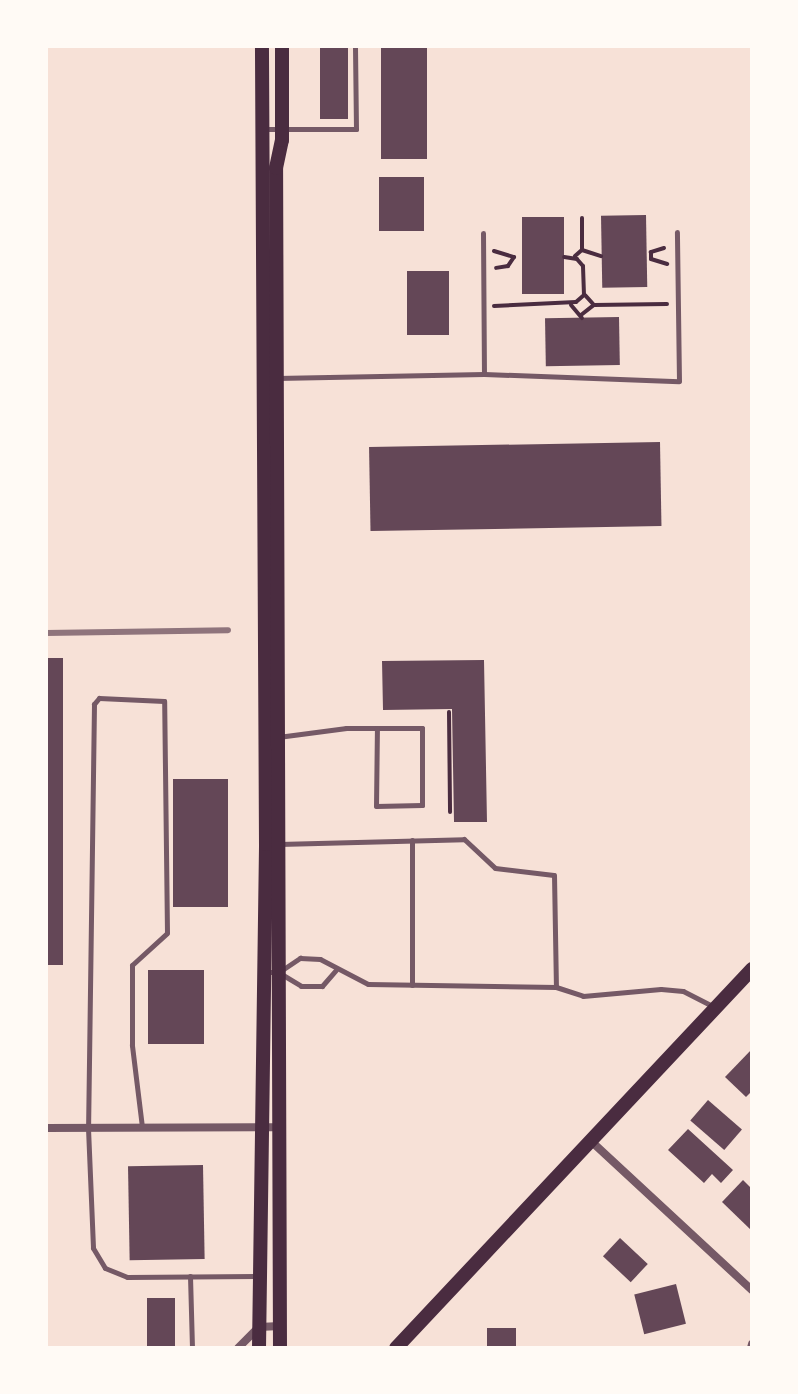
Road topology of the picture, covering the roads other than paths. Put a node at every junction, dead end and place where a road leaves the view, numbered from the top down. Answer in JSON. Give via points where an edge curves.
{"nodes":[{"id":1,"x":262,"y":46,"type":"edge"},
{"id":2,"x":282,"y":46,"type":"edge"},
{"id":3,"x":355,"y":46,"type":"edge"},
{"id":4,"x":263,"y":129,"type":"junction"},
{"id":5,"x":282,"y":129,"type":"junction"},
{"id":6,"x":677,"y":232,"type":"dead end"},
{"id":7,"x":483,"y":233,"type":"dead end"},
{"id":8,"x":484,"y":374,"type":"junction"},
{"id":9,"x":271,"y":378,"type":"junction"},
{"id":10,"x":377,"y":728,"type":"junction"},
{"id":11,"x":272,"y":737,"type":"junction"},
{"id":12,"x":412,"y":840,"type":"junction"},
{"id":13,"x":272,"y":844,"type":"junction"},
{"id":14,"x":752,"y":969,"type":"edge"},
{"id":15,"x":336,"y":970,"type":"junction"},
{"id":16,"x":271,"y":972,"type":"junction"},
{"id":17,"x":412,"y":985,"type":"junction"},
{"id":18,"x":556,"y":987,"type":"junction"},
{"id":19,"x":716,"y":1009,"type":"junction"},
{"id":20,"x":142,"y":1127,"type":"junction"},
{"id":21,"x":264,"y":1127,"type":"junction"},
{"id":22,"x":280,"y":1127,"type":"junction"},
{"id":23,"x":46,"y":1128,"type":"edge"},
{"id":24,"x":88,"y":1128,"type":"junction"},
{"id":25,"x":592,"y":1142,"type":"junction"},
{"id":26,"x":190,"y":1276,"type":"junction"},
{"id":27,"x":259,"y":1276,"type":"junction"},
{"id":28,"x":752,"y":1290,"type":"edge"},
{"id":29,"x":280,"y":1326,"type":"junction"},
{"id":30,"x":259,"y":1327,"type":"junction"},
{"id":31,"x":192,"y":1348,"type":"edge"},
{"id":32,"x":238,"y":1348,"type":"edge"},
{"id":33,"x":259,"y":1348,"type":"edge"},
{"id":34,"x":280,"y":1348,"type":"edge"},
{"id":35,"x":396,"y":1348,"type":"edge"}],
"edges":[{"from":1,"to":4,"type":"main road"},
{"from":2,"to":5,"type":"main road"},
{"from":3,"to":5,"type":"lane","via":[[356,129]]},
{"from":4,"to":5,"type":"lane"},
{"from":4,"to":9,"type":"main road"},
{"from":5,"to":9,"type":"main road","via":[[276,168]]},
{"from":6,"to":8,"type":"lane","via":[[679,381]]},
{"from":7,"to":8,"type":"lane"},
{"from":8,"to":9,"type":"lane"},
{"from":9,"to":11,"type":"main road"},
{"from":10,"to":10,"type":"lane","via":[[422,728],[422,805],[376,806]]},
{"from":10,"to":11,"type":"lane"},
{"from":11,"to":13,"type":"main road"},
{"from":12,"to":13,"type":"lane"},
{"from":12,"to":17,"type":"lane"},
{"from":12,"to":18,"type":"lane","via":[[464,839],[495,868],[554,875]]},
{"from":13,"to":16,"type":"main road"},
{"from":14,"to":19,"type":"main road"},
{"from":15,"to":16,"type":"lane","via":[[320,959],[300,958]]},
{"from":15,"to":16,"type":"lane","via":[[322,986],[301,986]]},
{"from":15,"to":17,"type":"lane","via":[[361,983]]},
{"from":16,"to":21,"type":"main road"},
{"from":16,"to":22,"type":"main road"},
{"from":17,"to":18,"type":"lane"},
{"from":18,"to":19,"type":"lane","via":[[583,996],[683,991]]},
{"from":19,"to":25,"type":"main road"},
{"from":20,"to":21,"type":"street"},
{"from":20,"to":24,"type":"street"},
{"from":20,"to":24,"type":"lane","via":[[132,1045],[132,965],[167,933],[161,697],[99,698],[94,704]]},
{"from":21,"to":22,"type":"street"},
{"from":21,"to":27,"type":"main road"},
{"from":22,"to":29,"type":"main road"},
{"from":23,"to":24,"type":"street"},
{"from":24,"to":26,"type":"lane","via":[[93,1248],[105,1268],[127,1277]]},
{"from":25,"to":28,"type":"street"},
{"from":25,"to":35,"type":"main road"},
{"from":26,"to":27,"type":"lane"},
{"from":26,"to":31,"type":"lane"},
{"from":27,"to":30,"type":"main road"},
{"from":29,"to":30,"type":"street"},
{"from":29,"to":34,"type":"main road"},
{"from":30,"to":32,"type":"street"},
{"from":30,"to":33,"type":"main road"}]}
